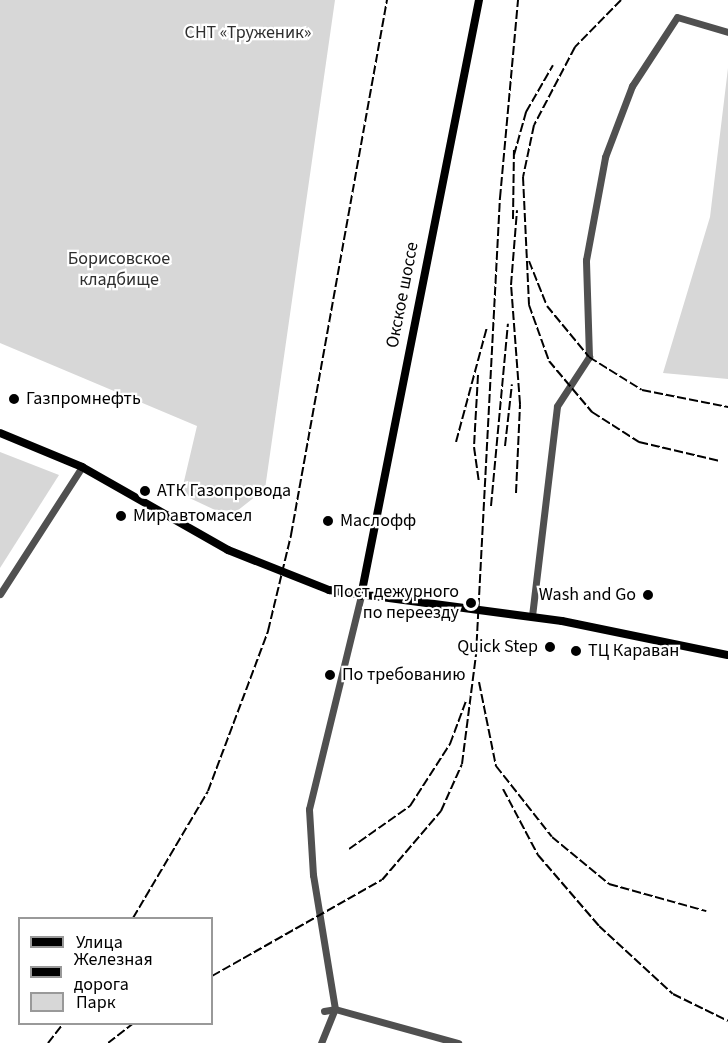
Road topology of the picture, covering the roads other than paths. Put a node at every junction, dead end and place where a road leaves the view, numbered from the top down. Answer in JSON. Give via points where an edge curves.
{"nodes":[{"id":1,"x":478,"y":0,"type":"edge"},
{"id":2,"x":728,"y":32,"type":"edge"},
{"id":3,"x":0,"y":433,"type":"edge"},
{"id":4,"x":82,"y":467,"type":"junction"},
{"id":5,"x":0,"y":594,"type":"edge"},
{"id":6,"x":361,"y":596,"type":"junction"},
{"id":7,"x":532,"y":616,"type":"junction"},
{"id":8,"x":728,"y":655,"type":"edge"},
{"id":9,"x":334,"y":1009,"type":"junction"},
{"id":10,"x":324,"y":1011,"type":"dead end"},
{"id":11,"x":321,"y":1043,"type":"edge"},
{"id":12,"x":458,"y":1043,"type":"edge"}],
"edges":[{"from":1,"to":6,"type":"main road","name":"Окское шоссе"},
{"from":2,"to":7,"type":"street","via":[[677,17],[632,86],[605,157],[586,260],[590,357],[556,406]]},
{"from":3,"to":4,"type":"main road"},
{"from":4,"to":5,"type":"street"},
{"from":4,"to":6,"type":"main road","via":[[265,567],[329,590]]},
{"from":6,"to":7,"type":"main road"},
{"from":6,"to":9,"type":"street","via":[[309,808],[313,875]]},
{"from":7,"to":8,"type":"main road"},
{"from":9,"to":10,"type":"street"},
{"from":9,"to":11,"type":"street"},
{"from":9,"to":12,"type":"street"}]}
